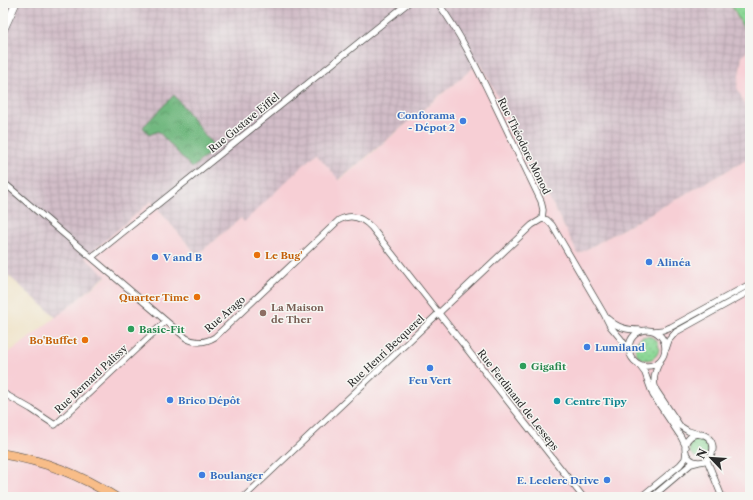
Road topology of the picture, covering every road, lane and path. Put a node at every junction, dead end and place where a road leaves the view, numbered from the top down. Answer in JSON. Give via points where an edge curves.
{"nodes":[{"id":1,"x":16,"y":3,"type":"edge"},
{"id":2,"x":408,"y":3,"type":"edge"},
{"id":3,"x":438,"y":3,"type":"edge"},
{"id":4,"x":3,"y":31,"type":"edge"},
{"id":5,"x":750,"y":75,"type":"edge"},
{"id":6,"x":750,"y":90,"type":"edge"},
{"id":7,"x":3,"y":182,"type":"edge"},
{"id":8,"x":542,"y":219,"type":"junction"},
{"id":9,"x":92,"y":257,"type":"junction"},
{"id":10,"x":750,"y":284,"type":"edge"},
{"id":11,"x":750,"y":291,"type":"edge"},
{"id":12,"x":439,"y":314,"type":"junction"},
{"id":13,"x":604,"y":314,"type":"junction"},
{"id":14,"x":166,"y":321,"type":"junction"},
{"id":15,"x":643,"y":330,"type":"junction"},
{"id":16,"x":654,"y":331,"type":"junction"},
{"id":17,"x":665,"y":351,"type":"junction"},
{"id":18,"x":630,"y":352,"type":"junction"},
{"id":19,"x":662,"y":358,"type":"junction"},
{"id":20,"x":637,"y":363,"type":"junction"},
{"id":21,"x":3,"y":393,"type":"edge"},
{"id":22,"x":702,"y":435,"type":"junction"},
{"id":23,"x":686,"y":449,"type":"junction"},
{"id":24,"x":3,"y":454,"type":"edge"},
{"id":25,"x":3,"y":459,"type":"edge"},
{"id":26,"x":707,"y":460,"type":"junction"},
{"id":27,"x":699,"y":462,"type":"junction"},
{"id":28,"x":106,"y":497,"type":"edge"},
{"id":29,"x":115,"y":497,"type":"edge"},
{"id":30,"x":244,"y":497,"type":"edge"},
{"id":31,"x":583,"y":497,"type":"edge"},
{"id":32,"x":641,"y":497,"type":"edge"},
{"id":33,"x":652,"y":497,"type":"edge"},
{"id":34,"x":722,"y":497,"type":"edge"}],
"edges":[{"from":1,"to":4,"type":"street"},
{"from":2,"to":9,"type":"street","name":"Rue Gustave Eiffel"},
{"from":3,"to":8,"type":"street","name":"Rue Théodore Monod","via":[[468,49],[541,201]]},
{"from":5,"to":6,"type":"street"},
{"from":7,"to":9,"type":"street","name":"Rue Arago"},
{"from":8,"to":12,"type":"street","name":"Rue Henri Becquerel"},
{"from":8,"to":13,"type":"street","via":[[552,225]]},
{"from":9,"to":14,"type":"street","name":"Rue Arago"},
{"from":10,"to":16,"type":"street","via":[[671,327]]},
{"from":11,"to":17,"type":"street","via":[[676,332],[669,340]]},
{"from":12,"to":14,"type":"street","name":"Rue Arago","via":[[367,223],[350,216],[336,222],[211,339],[202,342],[189,340]]},
{"from":12,"to":30,"type":"street","name":"Rue Henri Becquerel"},
{"from":12,"to":31,"type":"street","name":"Rue Ferdinand de Lesseps"},
{"from":13,"to":15,"type":"street","via":[[620,327]]},
{"from":13,"to":18,"type":"street"},
{"from":14,"to":21,"type":"street","name":"Rue Bernard Palissy","via":[[55,425]]},
{"from":15,"to":16,"type":"street"},
{"from":15,"to":18,"type":"street","via":[[632,338],[629,344]]},
{"from":16,"to":17,"type":"street","via":[[662,338]]},
{"from":17,"to":19,"type":"street"},
{"from":18,"to":20,"type":"street"},
{"from":19,"to":20,"type":"street","via":[[652,365],[644,366]]},
{"from":19,"to":22,"type":"street","via":[[654,377],[656,390],[680,426]]},
{"from":20,"to":23,"type":"street","via":[[645,373],[653,395]]},
{"from":22,"to":23,"type":"street","via":[[691,437]]},
{"from":22,"to":26,"type":"street","via":[[709,438],[713,445],[712,454]]},
{"from":23,"to":27,"type":"street","via":[[688,455]]},
{"from":23,"to":32,"type":"street","via":[[685,459],[678,467]]},
{"from":24,"to":29,"type":"main road","via":[[58,467],[87,480]]},
{"from":25,"to":28,"type":"main road","via":[[59,473]]},
{"from":26,"to":27,"type":"street"},
{"from":26,"to":34,"type":"street"},
{"from":27,"to":33,"type":"street","via":[[691,464]]}]}
